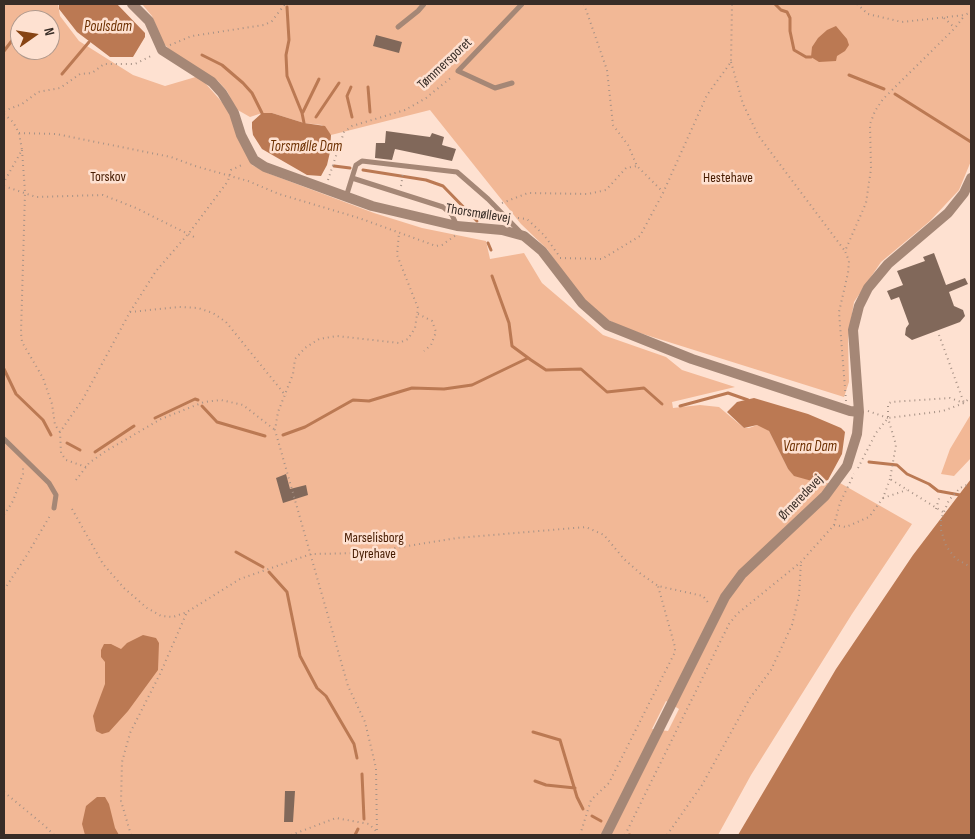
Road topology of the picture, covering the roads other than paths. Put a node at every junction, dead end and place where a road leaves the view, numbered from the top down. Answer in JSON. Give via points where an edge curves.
{"nodes":[{"id":1,"x":132,"y":4,"type":"edge"},
{"id":2,"x":424,"y":4,"type":"edge"},
{"id":3,"x":522,"y":4,"type":"edge"},
{"id":4,"x":398,"y":27,"type":"dead end"},
{"id":5,"x":512,"y":83,"type":"dead end"},
{"id":6,"x":352,"y":178,"type":"junction"},
{"id":7,"x":971,"y":178,"type":"edge"},
{"id":8,"x":346,"y":197,"type":"junction"},
{"id":9,"x":457,"y":226,"type":"junction"},
{"id":10,"x":524,"y":236,"type":"junction"},
{"id":11,"x":859,"y":412,"type":"junction"},
{"id":12,"x":4,"y":439,"type":"edge"},
{"id":13,"x":54,"y":508,"type":"road end"},
{"id":14,"x":606,"y":835,"type":"edge"}],
"edges":[{"from":1,"to":8,"type":"street","name":"Thorsmøllevej","via":[[149,21],[162,50],[212,82],[222,93],[254,160]]},
{"from":2,"to":4,"type":"lane"},
{"from":3,"to":5,"type":"lane","name":"Tømmersporet","via":[[458,70],[495,88]]},
{"from":6,"to":8,"type":"lane"},
{"from":6,"to":9,"type":"lane","via":[[443,207]]},
{"from":6,"to":10,"type":"lane","via":[[356,165],[362,161],[457,172]]},
{"from":7,"to":11,"type":"street","name":"Ørneredevej","via":[[948,213],[888,264],[868,288],[859,306],[853,330]]},
{"from":8,"to":9,"type":"street","name":"Thorsmøllevej"},
{"from":9,"to":10,"type":"street","name":"Thorsmøllevej","via":[[502,230]]},
{"from":10,"to":11,"type":"street","name":"Thorsmøllevej","via":[[542,251],[582,303],[607,325],[692,359]]},
{"from":11,"to":14,"type":"street","name":"Ørneredevej","via":[[853,452],[838,480],[742,574],[716,613]]},
{"from":12,"to":13,"type":"lane","via":[[49,483],[56,495]]}]}
